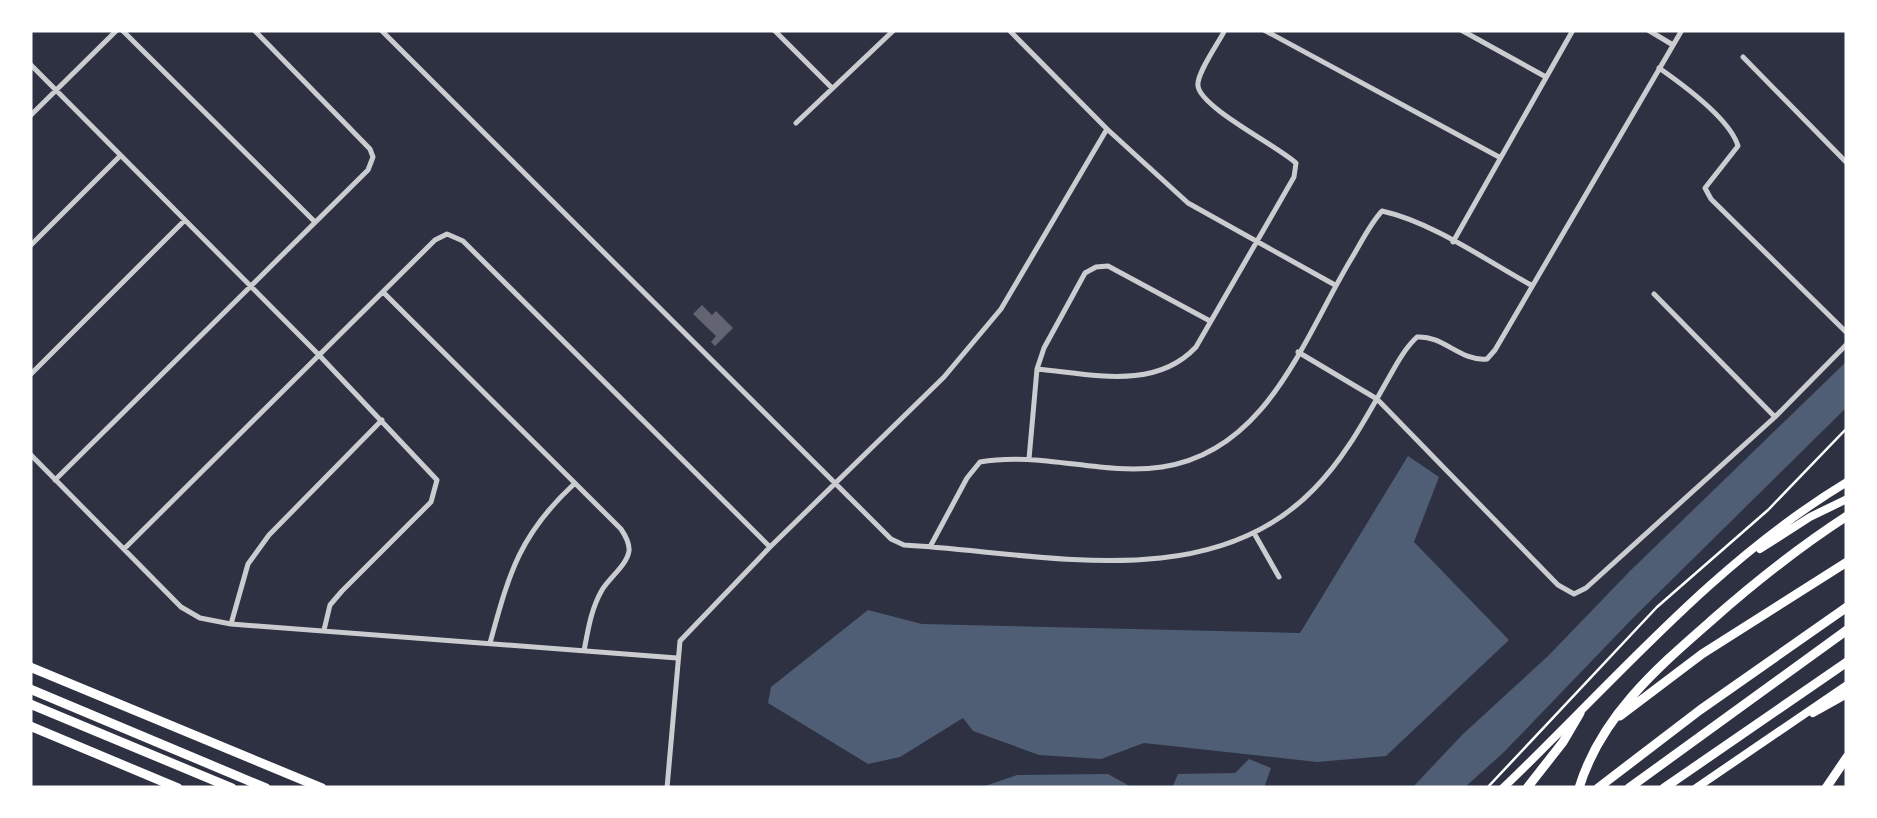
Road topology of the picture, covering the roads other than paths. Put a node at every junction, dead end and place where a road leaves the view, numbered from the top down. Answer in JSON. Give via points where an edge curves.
{"nodes":[{"id":1,"x":119,"y":30,"type":"edge"},
{"id":2,"x":254,"y":30,"type":"edge"},
{"id":3,"x":381,"y":30,"type":"edge"},
{"id":4,"x":774,"y":30,"type":"edge"},
{"id":5,"x":894,"y":30,"type":"edge"},
{"id":6,"x":1009,"y":30,"type":"edge"},
{"id":7,"x":1225,"y":30,"type":"edge"},
{"id":8,"x":1264,"y":30,"type":"edge"},
{"id":9,"x":1461,"y":30,"type":"edge"},
{"id":10,"x":1574,"y":30,"type":"edge"},
{"id":11,"x":1648,"y":30,"type":"edge"},
{"id":12,"x":1682,"y":30,"type":"edge"},
{"id":13,"x":1673,"y":45,"type":"junction"},
{"id":14,"x":1743,"y":57,"type":"dead end"},
{"id":15,"x":30,"y":64,"type":"edge"},
{"id":16,"x":1659,"y":68,"type":"junction"},
{"id":17,"x":1546,"y":77,"type":"junction"},
{"id":18,"x":832,"y":88,"type":"junction"},
{"id":19,"x":56,"y":90,"type":"junction"},
{"id":20,"x":30,"y":116,"type":"edge"},
{"id":21,"x":796,"y":123,"type":"dead end"},
{"id":22,"x":1106,"y":130,"type":"junction"},
{"id":23,"x":120,"y":156,"type":"junction"},
{"id":24,"x":1500,"y":156,"type":"junction"},
{"id":25,"x":1847,"y":163,"type":"edge"},
{"id":26,"x":185,"y":220,"type":"junction"},
{"id":27,"x":314,"y":221,"type":"junction"},
{"id":28,"x":1255,"y":242,"type":"junction"},
{"id":29,"x":1453,"y":242,"type":"junction"},
{"id":30,"x":30,"y":246,"type":"edge"},
{"id":31,"x":1335,"y":285,"type":"junction"},
{"id":32,"x":1531,"y":285,"type":"junction"},
{"id":33,"x":250,"y":286,"type":"junction"},
{"id":34,"x":383,"y":292,"type":"junction"},
{"id":35,"x":1654,"y":294,"type":"dead end"},
{"id":36,"x":1210,"y":322,"type":"junction"},
{"id":37,"x":1847,"y":334,"type":"edge"},
{"id":38,"x":1847,"y":344,"type":"edge"},
{"id":39,"x":1298,"y":352,"type":"junction"},
{"id":40,"x":318,"y":354,"type":"junction"},
{"id":41,"x":1038,"y":369,"type":"junction"},
{"id":42,"x":30,"y":375,"type":"edge"},
{"id":43,"x":1378,"y":398,"type":"junction"},
{"id":44,"x":1775,"y":417,"type":"junction"},
{"id":45,"x":382,"y":420,"type":"junction"},
{"id":46,"x":30,"y":454,"type":"edge"},
{"id":47,"x":1028,"y":459,"type":"junction"},
{"id":48,"x":55,"y":480,"type":"junction"},
{"id":49,"x":1847,"y":482,"type":"edge"},
{"id":50,"x":574,"y":484,"type":"junction"},
{"id":51,"x":834,"y":485,"type":"junction"},
{"id":52,"x":1847,"y":499,"type":"edge"},
{"id":53,"x":1847,"y":516,"type":"edge"},
{"id":54,"x":1254,"y":533,"type":"junction"},
{"id":55,"x":931,"y":546,"type":"junction"},
{"id":56,"x":770,"y":547,"type":"junction"},
{"id":57,"x":124,"y":549,"type":"junction"},
{"id":58,"x":1847,"y":562,"type":"edge"},
{"id":59,"x":1720,"y":576,"type":"junction"},
{"id":60,"x":1280,"y":577,"type":"dead end"},
{"id":61,"x":1847,"y":607,"type":"edge"},
{"id":62,"x":231,"y":624,"type":"junction"},
{"id":63,"x":324,"y":630,"type":"junction"},
{"id":64,"x":1847,"y":633,"type":"edge"},
{"id":65,"x":490,"y":643,"type":"junction"},
{"id":66,"x":584,"y":651,"type":"junction"},
{"id":67,"x":678,"y":658,"type":"junction"},
{"id":68,"x":1847,"y":662,"type":"edge"},
{"id":69,"x":30,"y":667,"type":"edge"},
{"id":70,"x":1847,"y":685,"type":"edge"},
{"id":71,"x":30,"y":689,"type":"edge"},
{"id":72,"x":1847,"y":694,"type":"edge"},
{"id":73,"x":30,"y":704,"type":"edge"},
{"id":74,"x":1580,"y":713,"type":"junction"},
{"id":75,"x":1614,"y":721,"type":"junction"},
{"id":76,"x":30,"y":726,"type":"edge"},
{"id":77,"x":1760,"y":742,"type":"junction"},
{"id":78,"x":1847,"y":757,"type":"edge"},
{"id":79,"x":178,"y":788,"type":"edge"},
{"id":80,"x":232,"y":788,"type":"edge"},
{"id":81,"x":266,"y":788,"type":"edge"},
{"id":82,"x":322,"y":788,"type":"edge"},
{"id":83,"x":667,"y":788,"type":"edge"},
{"id":84,"x":1503,"y":788,"type":"edge"},
{"id":85,"x":1527,"y":788,"type":"edge"},
{"id":86,"x":1579,"y":788,"type":"edge"},
{"id":87,"x":1598,"y":788,"type":"edge"},
{"id":88,"x":1629,"y":788,"type":"edge"},
{"id":89,"x":1664,"y":788,"type":"edge"},
{"id":90,"x":1696,"y":788,"type":"edge"},
{"id":91,"x":1826,"y":788,"type":"edge"}],
"edges":[{"from":1,"to":19,"type":"street"},
{"from":1,"to":27,"type":"street"},
{"from":2,"to":27,"type":"street","via":[[370,149],[368,170]]},
{"from":3,"to":51,"type":"street"},
{"from":4,"to":18,"type":"street"},
{"from":5,"to":18,"type":"street"},
{"from":6,"to":22,"type":"street"},
{"from":7,"to":28,"type":"street","via":[[1200,76],[1202,95],[1296,163]]},
{"from":8,"to":24,"type":"street"},
{"from":9,"to":17,"type":"street"},
{"from":10,"to":17,"type":"street"},
{"from":11,"to":13,"type":"street"},
{"from":12,"to":13,"type":"street"},
{"from":13,"to":16,"type":"street"},
{"from":14,"to":25,"type":"street"},
{"from":15,"to":19,"type":"street"},
{"from":16,"to":32,"type":"street"},
{"from":16,"to":37,"type":"street","via":[[1734,134],[1738,146],[1705,188],[1711,199]]},
{"from":17,"to":24,"type":"street"},
{"from":18,"to":21,"type":"street"},
{"from":19,"to":20,"type":"street"},
{"from":19,"to":23,"type":"street"},
{"from":22,"to":28,"type":"street","via":[[1188,203]]},
{"from":22,"to":51,"type":"street","via":[[1002,310]]},
{"from":23,"to":26,"type":"street"},
{"from":23,"to":30,"type":"street"},
{"from":24,"to":29,"type":"street"},
{"from":26,"to":33,"type":"street"},
{"from":26,"to":42,"type":"street"},
{"from":27,"to":33,"type":"street"},
{"from":28,"to":31,"type":"street"},
{"from":28,"to":36,"type":"street"},
{"from":29,"to":31,"type":"street","via":[[1382,212]]},
{"from":29,"to":32,"type":"street"},
{"from":31,"to":39,"type":"street"},
{"from":32,"to":43,"type":"street","via":[[1487,359],[1476,360],[1430,336],[1416,337]]},
{"from":33,"to":40,"type":"street"},
{"from":33,"to":48,"type":"street"},
{"from":34,"to":40,"type":"street"},
{"from":34,"to":50,"type":"street"},
{"from":34,"to":56,"type":"street","via":[[434,240],[447,234],[463,241]]},
{"from":35,"to":44,"type":"street"},
{"from":36,"to":41,"type":"street","via":[[1196,347],[1168,370],[1142,376]]},
{"from":36,"to":41,"type":"street","via":[[1108,266],[1096,266],[1084,274]]},
{"from":38,"to":44,"type":"street"},
{"from":39,"to":43,"type":"street"},
{"from":39,"to":47,"type":"street","via":[[1250,423],[1188,460],[1139,470]]},
{"from":40,"to":45,"type":"street"},
{"from":40,"to":57,"type":"street"},
{"from":41,"to":47,"type":"street"},
{"from":43,"to":44,"type":"street","via":[[1574,594]]},
{"from":43,"to":54,"type":"street","via":[[1312,492]]},
{"from":45,"to":62,"type":"street","via":[[269,535],[248,564]]},
{"from":45,"to":63,"type":"street","via":[[436,480],[435,489],[431,502],[330,605]]},
{"from":46,"to":48,"type":"street"},
{"from":47,"to":55,"type":"street","via":[[980,462]]},
{"from":48,"to":57,"type":"street"},
{"from":49,"to":59,"type":"main road"},
{"from":50,"to":65,"type":"street","via":[[540,520],[510,569]]},
{"from":50,"to":66,"type":"street","via":[[620,528],[629,551],[590,616]]},
{"from":51,"to":55,"type":"street","via":[[890,539]]},
{"from":51,"to":56,"type":"street"},
{"from":52,"to":59,"type":"main road"},
{"from":53,"to":75,"type":"highway","via":[[1736,599],[1660,666]]},
{"from":54,"to":55,"type":"street","via":[[1198,553],[1125,562]]},
{"from":54,"to":60,"type":"street"},
{"from":56,"to":67,"type":"street","via":[[689,629]]},
{"from":57,"to":62,"type":"street","via":[[181,607]]},
{"from":58,"to":75,"type":"highway","via":[[1702,654]]},
{"from":59,"to":74,"type":"main road"},
{"from":61,"to":87,"type":"highway"},
{"from":62,"to":63,"type":"street"},
{"from":63,"to":65,"type":"street"},
{"from":64,"to":88,"type":"highway"},
{"from":65,"to":66,"type":"street"},
{"from":66,"to":67,"type":"street"},
{"from":67,"to":83,"type":"street"},
{"from":68,"to":89,"type":"highway"},
{"from":69,"to":82,"type":"highway"},
{"from":70,"to":77,"type":"main road"},
{"from":71,"to":81,"type":"highway"},
{"from":72,"to":77,"type":"main road"},
{"from":73,"to":80,"type":"highway"},
{"from":74,"to":84,"type":"main road"},
{"from":74,"to":85,"type":"highway"},
{"from":75,"to":86,"type":"highway"},
{"from":76,"to":79,"type":"highway"},
{"from":77,"to":90,"type":"main road"},
{"from":78,"to":91,"type":"highway"}]}
